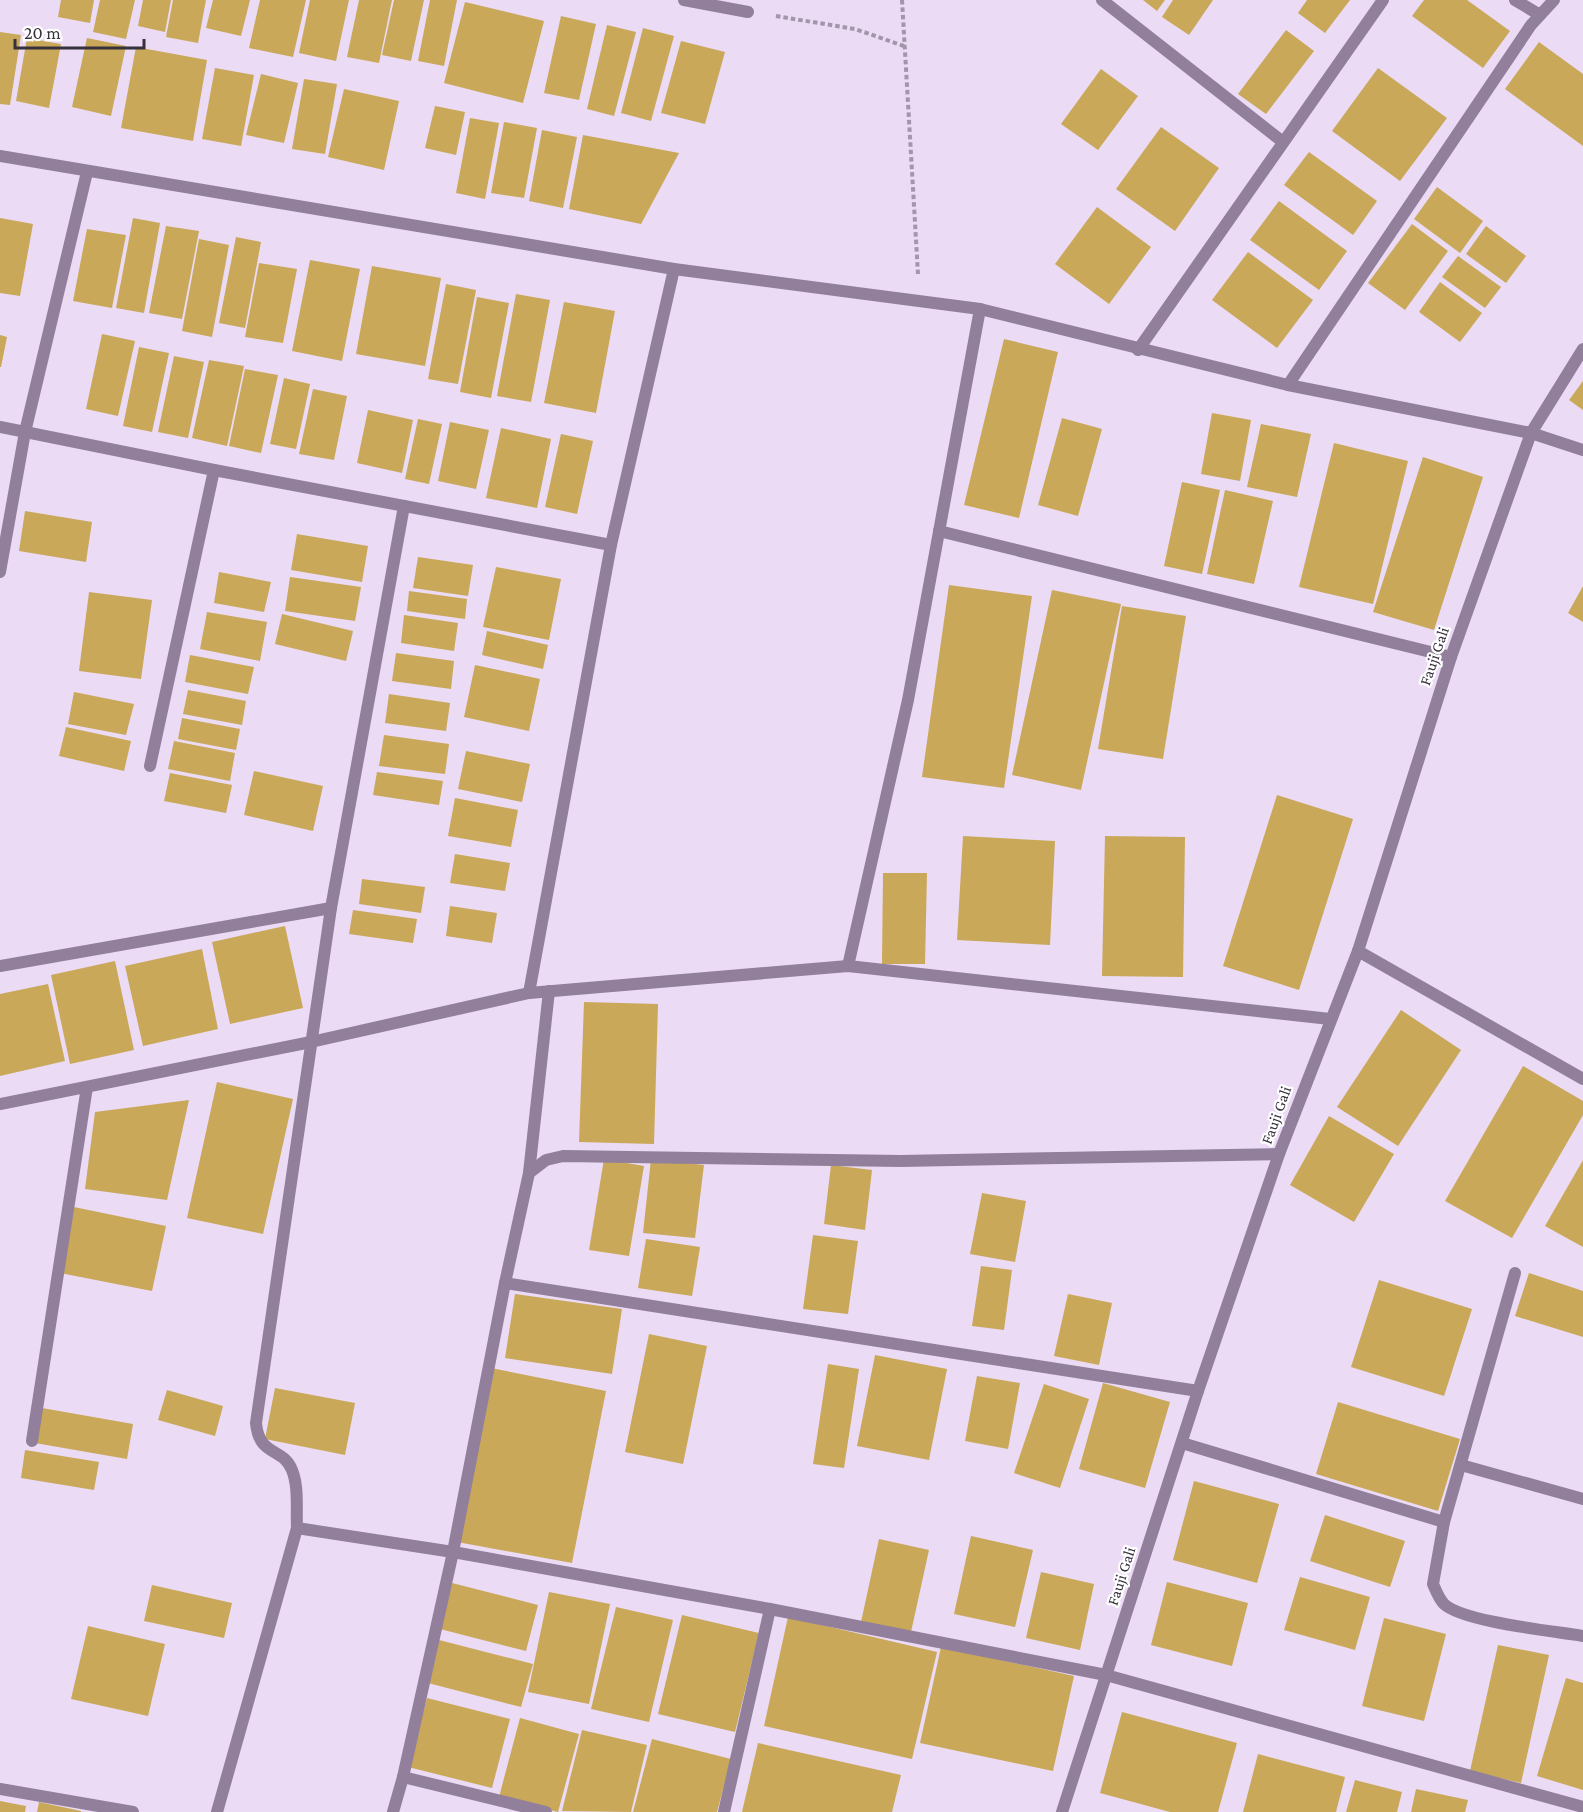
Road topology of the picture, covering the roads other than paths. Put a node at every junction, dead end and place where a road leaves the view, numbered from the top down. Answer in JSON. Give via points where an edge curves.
{"nodes":[{"id":1,"x":684,"y":0,"type":"edge"},
{"id":2,"x":1102,"y":0,"type":"edge"},
{"id":3,"x":1383,"y":0,"type":"edge"},
{"id":4,"x":1515,"y":0,"type":"edge"},
{"id":5,"x":1554,"y":0,"type":"edge"},
{"id":6,"x":748,"y":12,"type":"road end"},
{"id":7,"x":1540,"y":15,"type":"junction"},
{"id":8,"x":1283,"y":142,"type":"junction"},
{"id":9,"x":0,"y":156,"type":"edge"},
{"id":10,"x":87,"y":172,"type":"junction"},
{"id":11,"x":674,"y":269,"type":"junction"},
{"id":12,"x":980,"y":309,"type":"junction"},
{"id":13,"x":1583,"y":349,"type":"edge"},
{"id":14,"x":1138,"y":350,"type":"junction"},
{"id":15,"x":1288,"y":385,"type":"junction"},
{"id":16,"x":0,"y":426,"type":"edge"},
{"id":17,"x":25,"y":432,"type":"junction"},
{"id":18,"x":1531,"y":433,"type":"junction"},
{"id":19,"x":1583,"y":450,"type":"edge"},
{"id":20,"x":214,"y":470,"type":"junction"},
{"id":21,"x":404,"y":507,"type":"junction"},
{"id":22,"x":939,"y":531,"type":"junction"},
{"id":23,"x":611,"y":545,"type":"junction"},
{"id":24,"x":0,"y":572,"type":"edge"},
{"id":25,"x":1451,"y":657,"type":"junction"},
{"id":26,"x":150,"y":766,"type":"dead end"},
{"id":27,"x":331,"y":908,"type":"junction"},
{"id":28,"x":1358,"y":951,"type":"junction"},
{"id":29,"x":0,"y":966,"type":"edge"},
{"id":30,"x":848,"y":966,"type":"junction"},
{"id":31,"x":549,"y":991,"type":"junction"},
{"id":32,"x":529,"y":993,"type":"junction"},
{"id":33,"x":1330,"y":1019,"type":"junction"},
{"id":34,"x":310,"y":1042,"type":"junction"},
{"id":35,"x":1583,"y":1079,"type":"edge"},
{"id":36,"x":87,"y":1087,"type":"junction"},
{"id":37,"x":0,"y":1104,"type":"edge"},
{"id":38,"x":1280,"y":1154,"type":"junction"},
{"id":39,"x":529,"y":1173,"type":"junction"},
{"id":40,"x":1515,"y":1273,"type":"dead end"},
{"id":41,"x":505,"y":1283,"type":"junction"},
{"id":42,"x":1198,"y":1391,"type":"junction"},
{"id":43,"x":32,"y":1441,"type":"dead end"},
{"id":44,"x":1182,"y":1443,"type":"junction"},
{"id":45,"x":1461,"y":1465,"type":"junction"},
{"id":46,"x":1583,"y":1498,"type":"edge"},
{"id":47,"x":1444,"y":1522,"type":"junction"},
{"id":48,"x":297,"y":1528,"type":"junction"},
{"id":49,"x":453,"y":1552,"type":"junction"},
{"id":50,"x":770,"y":1609,"type":"junction"},
{"id":51,"x":1583,"y":1636,"type":"edge"},
{"id":52,"x":1106,"y":1675,"type":"junction"},
{"id":53,"x":403,"y":1777,"type":"junction"},
{"id":54,"x":0,"y":1790,"type":"edge"},
{"id":55,"x":1583,"y":1807,"type":"edge"},
{"id":56,"x":133,"y":1812,"type":"edge"},
{"id":57,"x":217,"y":1812,"type":"edge"},
{"id":58,"x":393,"y":1812,"type":"edge"},
{"id":59,"x":546,"y":1812,"type":"edge"},
{"id":60,"x":724,"y":1812,"type":"edge"},
{"id":61,"x":1062,"y":1812,"type":"edge"}],
"edges":[{"from":1,"to":6,"type":"street"},
{"from":2,"to":8,"type":"street"},
{"from":3,"to":8,"type":"street"},
{"from":4,"to":7,"type":"street"},
{"from":5,"to":7,"type":"street"},
{"from":7,"to":15,"type":"street"},
{"from":8,"to":14,"type":"street"},
{"from":9,"to":10,"type":"street"},
{"from":10,"to":11,"type":"street"},
{"from":10,"to":17,"type":"street"},
{"from":11,"to":12,"type":"street"},
{"from":11,"to":23,"type":"street"},
{"from":12,"to":14,"type":"street"},
{"from":12,"to":22,"type":"street"},
{"from":13,"to":18,"type":"street","name":"Fauji Gali"},
{"from":14,"to":15,"type":"street"},
{"from":15,"to":18,"type":"street"},
{"from":16,"to":17,"type":"street"},
{"from":17,"to":20,"type":"street"},
{"from":17,"to":24,"type":"street"},
{"from":18,"to":19,"type":"street"},
{"from":18,"to":25,"type":"street","name":"Fauji Gali"},
{"from":20,"to":21,"type":"street"},
{"from":20,"to":26,"type":"street"},
{"from":21,"to":23,"type":"street"},
{"from":21,"to":27,"type":"street"},
{"from":22,"to":25,"type":"street"},
{"from":22,"to":30,"type":"street","via":[[908,700]]},
{"from":23,"to":32,"type":"street"},
{"from":25,"to":28,"type":"street","name":"Fauji Gali"},
{"from":27,"to":29,"type":"street"},
{"from":27,"to":34,"type":"street"},
{"from":28,"to":33,"type":"street","name":"Fauji Gali"},
{"from":28,"to":35,"type":"street"},
{"from":30,"to":31,"type":"street"},
{"from":30,"to":33,"type":"street"},
{"from":31,"to":32,"type":"street"},
{"from":31,"to":39,"type":"street"},
{"from":32,"to":34,"type":"street"},
{"from":33,"to":38,"type":"street","name":"Fauji Gali"},
{"from":34,"to":36,"type":"street"},
{"from":34,"to":48,"type":"street","via":[[256,1423],[262,1444],[292,1469]]},
{"from":36,"to":37,"type":"street"},
{"from":36,"to":43,"type":"street"},
{"from":38,"to":39,"type":"street","via":[[901,1161],[563,1156],[546,1160]]},
{"from":38,"to":42,"type":"street","name":"Fauji Gali"},
{"from":39,"to":41,"type":"street"},
{"from":40,"to":45,"type":"street"},
{"from":41,"to":42,"type":"street"},
{"from":41,"to":49,"type":"street"},
{"from":42,"to":44,"type":"street","name":"Fauji Gali"},
{"from":44,"to":47,"type":"street"},
{"from":44,"to":52,"type":"street","name":"Fauji Gali"},
{"from":45,"to":46,"type":"street"},
{"from":45,"to":47,"type":"street"},
{"from":47,"to":51,"type":"street","via":[[1433,1584],[1445,1605],[1466,1616]]},
{"from":48,"to":49,"type":"street"},
{"from":48,"to":57,"type":"street"},
{"from":49,"to":50,"type":"street"},
{"from":49,"to":53,"type":"street"},
{"from":50,"to":52,"type":"street"},
{"from":50,"to":60,"type":"street"},
{"from":52,"to":55,"type":"street"},
{"from":52,"to":61,"type":"street","name":"Fauji Gali"},
{"from":53,"to":58,"type":"street"},
{"from":53,"to":59,"type":"street"},
{"from":54,"to":56,"type":"street"}]}
